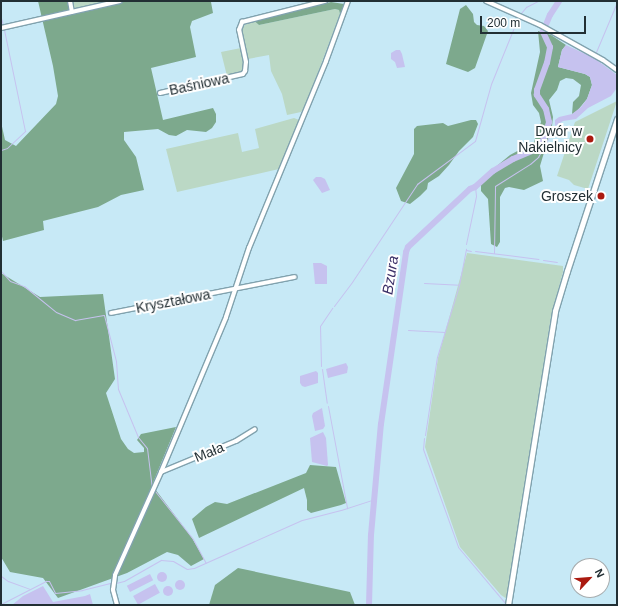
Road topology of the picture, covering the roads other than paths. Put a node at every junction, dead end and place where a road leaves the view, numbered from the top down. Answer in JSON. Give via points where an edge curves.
{"nodes":[{"id":1,"x":70,"y":1,"type":"edge"},
{"id":2,"x":120,"y":1,"type":"edge"},
{"id":3,"x":325,"y":1,"type":"edge"},
{"id":4,"x":346,"y":1,"type":"edge"},
{"id":5,"x":486,"y":1,"type":"edge"},
{"id":6,"x":72,"y":12,"type":"junction"},
{"id":7,"x":1,"y":28,"type":"edge"},
{"id":8,"x":617,"y":70,"type":"edge"},
{"id":9,"x":160,"y":93,"type":"dead end"},
{"id":10,"x":617,"y":119,"type":"edge"},
{"id":11,"x":295,"y":277,"type":"dead end"},
{"id":12,"x":236,"y":288,"type":"junction"},
{"id":13,"x":111,"y":313,"type":"dead end"},
{"id":14,"x":255,"y":429,"type":"dead end"},
{"id":15,"x":161,"y":472,"type":"junction"},
{"id":16,"x":117,"y":605,"type":"edge"},
{"id":17,"x":508,"y":605,"type":"edge"}],
"edges":[{"from":1,"to":6,"type":"street"},
{"from":2,"to":6,"type":"street"},
{"from":3,"to":9,"type":"street","name":"Baśniowa","via":[[242,22],[239,30],[246,62],[244,74]]},
{"from":4,"to":12,"type":"street","via":[[326,61],[249,248]]},
{"from":5,"to":8,"type":"street","via":[[540,25]]},
{"from":6,"to":7,"type":"street"},
{"from":10,"to":17,"type":"street","via":[[555,311]]},
{"from":11,"to":12,"type":"street","name":"Kryształowa"},
{"from":12,"to":13,"type":"street","name":"Kryształowa"},
{"from":12,"to":15,"type":"street"},
{"from":14,"to":15,"type":"street","name":"Mała","via":[[236,441]]},
{"from":15,"to":16,"type":"street","via":[[113,580]]}]}
